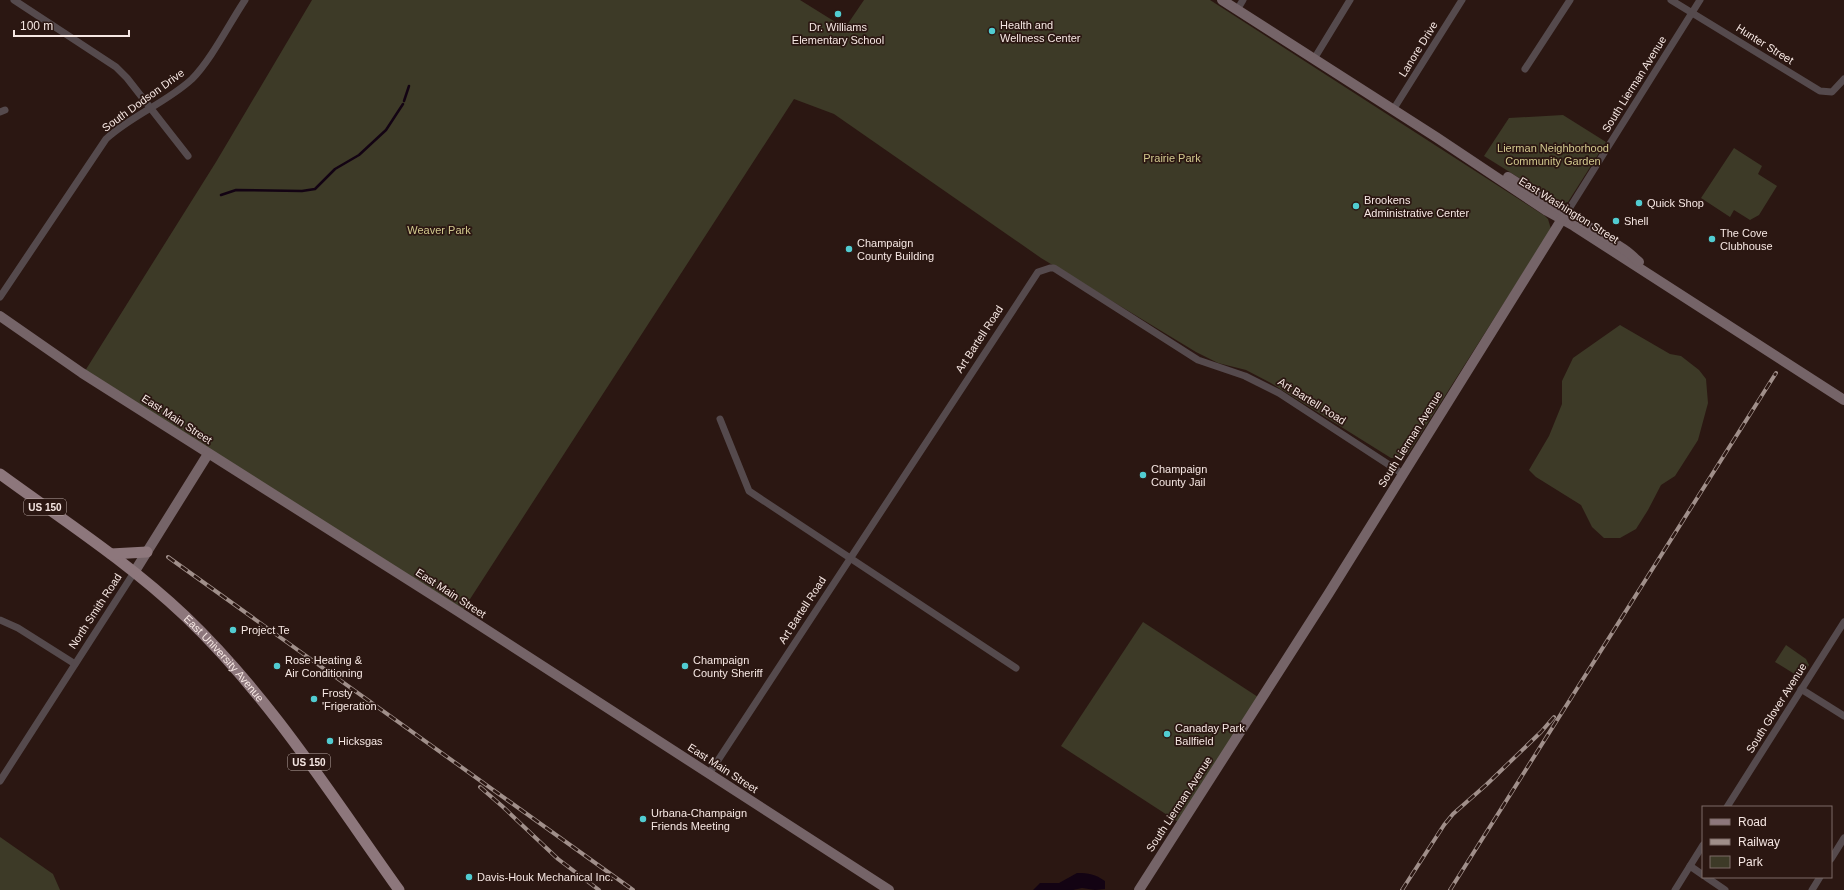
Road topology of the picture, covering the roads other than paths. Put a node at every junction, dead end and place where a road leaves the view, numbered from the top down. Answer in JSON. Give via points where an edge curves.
{"nodes":[{"id":1,"x":14,"y":0,"type":"edge"},
{"id":2,"x":244,"y":0,"type":"edge"},
{"id":3,"x":1222,"y":0,"type":"edge"},
{"id":4,"x":1350,"y":0,"type":"edge"},
{"id":5,"x":1462,"y":0,"type":"edge"},
{"id":6,"x":1570,"y":0,"type":"edge"},
{"id":7,"x":1671,"y":0,"type":"edge"},
{"id":8,"x":1700,"y":0,"type":"edge"},
{"id":9,"x":1238,"y":4,"type":"edge"},
{"id":10,"x":1692,"y":13,"type":"junction"},
{"id":11,"x":1315,"y":57,"type":"junction"},
{"id":12,"x":1525,"y":69,"type":"dead end"},
{"id":13,"x":1844,"y":79,"type":"edge"},
{"id":14,"x":1394,"y":108,"type":"junction"},
{"id":15,"x":151,"y":109,"type":"junction"},
{"id":16,"x":188,"y":156,"type":"dead end"},
{"id":17,"x":1564,"y":216,"type":"junction"},
{"id":18,"x":0,"y":297,"type":"edge"},
{"id":19,"x":0,"y":316,"type":"edge"},
{"id":20,"x":1844,"y":394,"type":"edge"},
{"id":21,"x":1844,"y":400,"type":"edge"},
{"id":22,"x":720,"y":419,"type":"dead end"},
{"id":23,"x":208,"y":454,"type":"junction"},
{"id":24,"x":0,"y":474,"type":"edge"},
{"id":25,"x":1403,"y":474,"type":"junction"},
{"id":26,"x":147,"y":552,"type":"junction"},
{"id":27,"x":111,"y":554,"type":"junction"},
{"id":28,"x":850,"y":558,"type":"junction"},
{"id":29,"x":135,"y":571,"type":"junction"},
{"id":30,"x":0,"y":620,"type":"edge"},
{"id":31,"x":1844,"y":622,"type":"edge"},
{"id":32,"x":75,"y":664,"type":"junction"},
{"id":33,"x":1016,"y":668,"type":"dead end"},
{"id":34,"x":1801,"y":689,"type":"junction"},
{"id":35,"x":1844,"y":716,"type":"edge"},
{"id":36,"x":709,"y":774,"type":"junction"},
{"id":37,"x":0,"y":781,"type":"edge"},
{"id":38,"x":1728,"y":806,"type":"edge"},
{"id":39,"x":1844,"y":838,"type":"edge"},
{"id":40,"x":1702,"y":847,"type":"edge"},
{"id":41,"x":1832,"y":857,"type":"edge"},
{"id":42,"x":1690,"y":866,"type":"junction"},
{"id":43,"x":1702,"y":874,"type":"edge"},
{"id":44,"x":1708,"y":878,"type":"edge"},
{"id":45,"x":1819,"y":878,"type":"edge"},
{"id":46,"x":399,"y":890,"type":"edge"},
{"id":47,"x":889,"y":890,"type":"edge"},
{"id":48,"x":1139,"y":890,"type":"edge"},
{"id":49,"x":1675,"y":890,"type":"edge"},
{"id":50,"x":1726,"y":890,"type":"edge"},
{"id":51,"x":1812,"y":890,"type":"edge"}],
"edges":[{"from":1,"to":15,"type":"street","via":[[108,60],[127,78]]},
{"from":2,"to":15,"type":"street","name":"South Dodson Drive","via":[[198,71],[182,88]]},
{"from":3,"to":9,"type":"main road","name":"East Washington Street"},
{"from":4,"to":11,"type":"street"},
{"from":5,"to":14,"type":"street","name":"Lanore Drive"},
{"from":6,"to":12,"type":"street"},
{"from":7,"to":10,"type":"street","name":"Hunter Street"},
{"from":8,"to":10,"type":"street","name":"South Lierman Avenue"},
{"from":9,"to":11,"type":"main road","name":"East Washington Street"},
{"from":10,"to":13,"type":"street","name":"Hunter Street","via":[[1820,91],[1832,92]]},
{"from":10,"to":17,"type":"street","name":"South Lierman Avenue"},
{"from":11,"to":14,"type":"main road","name":"East Washington Street"},
{"from":14,"to":17,"type":"main road","name":"East Washington Street"},
{"from":15,"to":16,"type":"street"},
{"from":15,"to":18,"type":"street","name":"South Dodson Drive","via":[[114,131],[97,150]]},
{"from":17,"to":20,"type":"main road","name":"East Washington Street"},
{"from":17,"to":21,"type":"main road","name":"East Washington Street"},
{"from":17,"to":25,"type":"main road","name":"South Lierman Avenue"},
{"from":19,"to":23,"type":"main road","name":"East Main Street","via":[[82,373]]},
{"from":22,"to":28,"type":"street","via":[[749,491]]},
{"from":23,"to":26,"type":"main road","name":"North Smith Road"},
{"from":23,"to":36,"type":"main road","name":"East Main Street"},
{"from":24,"to":27,"type":"main road","name":"East University Avenue","number":"US 150"},
{"from":25,"to":28,"type":"street","name":"Art Bartell Road","via":[[1279,393],[1245,376],[1198,360],[1066,275],[1050,268],[1038,272],[1032,280]]},
{"from":25,"to":48,"type":"main road","name":"South Lierman Avenue"},
{"from":26,"to":27,"type":"main road"},
{"from":26,"to":29,"type":"main road","name":"North Smith Road"},
{"from":27,"to":29,"type":"main road","name":"East University Avenue","number":"US 150"},
{"from":28,"to":33,"type":"street"},
{"from":28,"to":36,"type":"street","name":"Art Bartell Road"},
{"from":29,"to":32,"type":"street","name":"North Smith Road"},
{"from":29,"to":46,"type":"main road","name":"East University Avenue","number":"US 150","via":[[186,616],[240,674],[303,754]]},
{"from":30,"to":32,"type":"street","via":[[18,628]]},
{"from":31,"to":34,"type":"street","name":"South Glover Avenue"},
{"from":32,"to":37,"type":"street","name":"North Smith Road"},
{"from":34,"to":35,"type":"street"},
{"from":34,"to":38,"type":"street","name":"South Glover Avenue"},
{"from":36,"to":47,"type":"main road","name":"East Main Street"},
{"from":39,"to":41,"type":"street"},
{"from":40,"to":42,"type":"street"},
{"from":42,"to":43,"type":"street"},
{"from":42,"to":49,"type":"street"},
{"from":44,"to":50,"type":"street"},
{"from":45,"to":51,"type":"street"}]}
